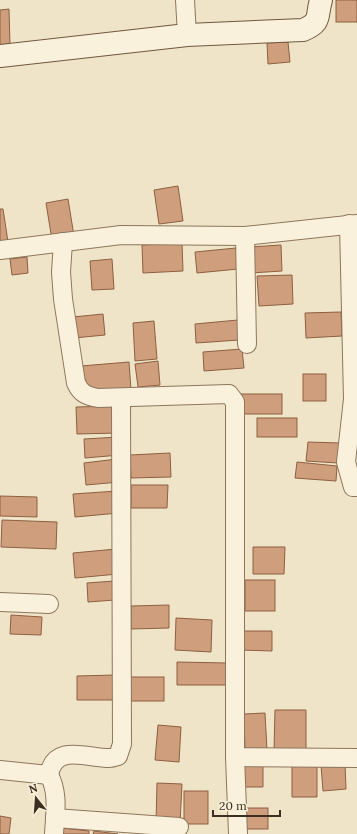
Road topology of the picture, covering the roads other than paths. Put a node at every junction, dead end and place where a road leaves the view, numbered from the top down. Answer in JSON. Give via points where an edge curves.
{"nodes":[{"id":1,"x":185,"y":0,"type":"edge"},
{"id":2,"x":321,"y":0,"type":"edge"},
{"id":3,"x":187,"y":35,"type":"junction"},
{"id":4,"x":0,"y":56,"type":"edge"},
{"id":5,"x":353,"y":224,"type":"edge"},
{"id":6,"x":245,"y":236,"type":"junction"},
{"id":7,"x":63,"y":242,"type":"junction"},
{"id":8,"x":0,"y":250,"type":"edge"},
{"id":9,"x":247,"y":344,"type":"dead end"},
{"id":10,"x":121,"y":398,"type":"junction"},
{"id":11,"x":355,"y":399,"type":"edge"},
{"id":12,"x":357,"y":487,"type":"edge"},
{"id":13,"x":0,"y":602,"type":"edge"},
{"id":14,"x":48,"y":604,"type":"dead end"},
{"id":15,"x":235,"y":757,"type":"junction"},
{"id":16,"x":357,"y":758,"type":"edge"},
{"id":17,"x":0,"y":770,"type":"edge"},
{"id":18,"x":49,"y":775,"type":"junction"},
{"id":19,"x":54,"y":826,"type":"edge"},
{"id":20,"x":179,"y":827,"type":"dead end"},
{"id":21,"x":238,"y":834,"type":"edge"}],
"edges":[{"from":1,"to":3,"type":"street"},
{"from":2,"to":3,"type":"street","via":[[318,20],[303,30]]},
{"from":3,"to":4,"type":"street"},
{"from":5,"to":6,"type":"street"},
{"from":5,"to":11,"type":"street"},
{"from":6,"to":7,"type":"street","via":[[121,235]]},
{"from":6,"to":9,"type":"street"},
{"from":7,"to":8,"type":"street"},
{"from":7,"to":10,"type":"street","via":[[63,299],[76,383],[79,391],[86,396]]},
{"from":10,"to":15,"type":"street","via":[[229,394],[235,402]]},
{"from":10,"to":18,"type":"street","via":[[122,744],[118,756],[110,758],[75,754],[64,756],[55,760]]},
{"from":11,"to":12,"type":"street","via":[[346,462],[353,487]]},
{"from":13,"to":14,"type":"street"},
{"from":15,"to":16,"type":"street"},
{"from":15,"to":21,"type":"street"},
{"from":17,"to":18,"type":"street"},
{"from":18,"to":19,"type":"street","via":[[55,793]]},
{"from":19,"to":20,"type":"street"}]}
